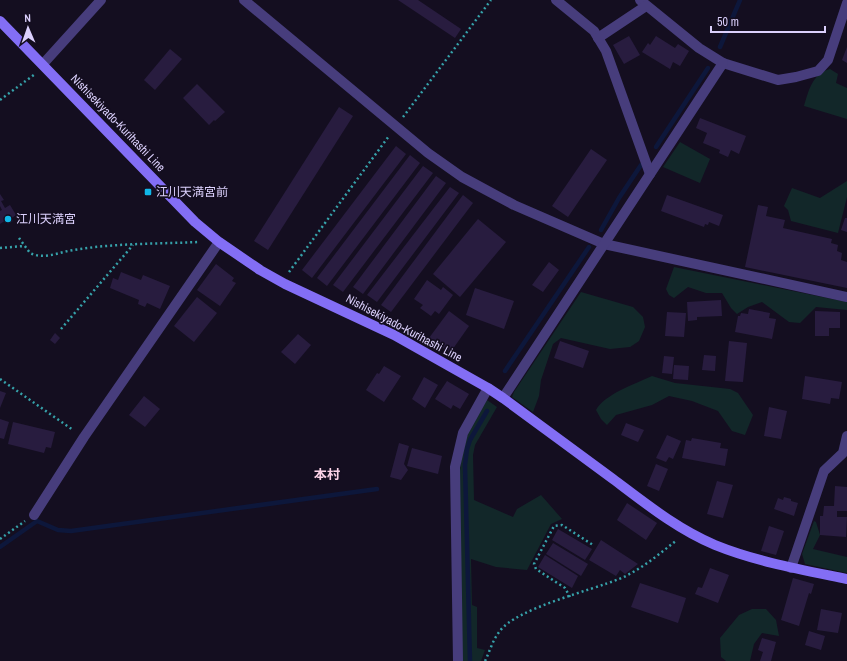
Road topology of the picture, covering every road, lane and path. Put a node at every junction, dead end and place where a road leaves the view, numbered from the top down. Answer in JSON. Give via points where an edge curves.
{"nodes":[{"id":1,"x":101,"y":0,"type":"edge"},
{"id":2,"x":244,"y":0,"type":"edge"},
{"id":3,"x":491,"y":0,"type":"edge"},
{"id":4,"x":556,"y":0,"type":"edge"},
{"id":5,"x":643,"y":3,"type":"edge"},
{"id":6,"x":847,"y":3,"type":"edge"},
{"id":7,"x":0,"y":21,"type":"edge"},
{"id":8,"x":598,"y":38,"type":"junction"},
{"id":9,"x":724,"y":63,"type":"junction"},
{"id":10,"x":43,"y":64,"type":"junction"},
{"id":11,"x":0,"y":100,"type":"edge"},
{"id":12,"x":396,"y":126,"type":"junction"},
{"id":13,"x":650,"y":174,"type":"junction"},
{"id":14,"x":19,"y":238,"type":"dead end"},
{"id":15,"x":219,"y":242,"type":"junction"},
{"id":16,"x":604,"y":244,"type":"junction"},
{"id":17,"x":133,"y":245,"type":"junction"},
{"id":18,"x":24,"y":246,"type":"junction"},
{"id":19,"x":0,"y":248,"type":"edge"},
{"id":20,"x":281,"y":282,"type":"junction"},
{"id":21,"x":847,"y":297,"type":"edge"},
{"id":22,"x":61,"y":329,"type":"dead end"},
{"id":23,"x":0,"y":379,"type":"edge"},
{"id":24,"x":488,"y":388,"type":"junction"},
{"id":25,"x":503,"y":398,"type":"junction"},
{"id":26,"x":847,"y":436,"type":"edge"},
{"id":27,"x":84,"y":437,"type":"junction"},
{"id":28,"x":34,"y":515,"type":"joint"},
{"id":29,"x":687,"y":531,"type":"junction"},
{"id":30,"x":0,"y":539,"type":"edge"},
{"id":31,"x":593,"y":545,"type":"dead end"},
{"id":32,"x":791,"y":568,"type":"junction"},
{"id":33,"x":847,"y":579,"type":"edge"},
{"id":34,"x":570,"y":597,"type":"junction"},
{"id":35,"x":458,"y":661,"type":"edge"},
{"id":36,"x":485,"y":661,"type":"edge"}],
"edges":[{"from":1,"to":10,"type":"street"},
{"from":2,"to":12,"type":"street"},
{"from":3,"to":12,"type":"path"},
{"from":4,"to":8,"type":"street"},
{"from":5,"to":8,"type":"street"},
{"from":5,"to":9,"type":"street","via":[[699,48]]},
{"from":6,"to":9,"type":"street","via":[[828,60],[818,71],[778,80]]},
{"from":7,"to":10,"type":"main road","name":"Nishisekiyado-Kurihashi Line"},
{"from":8,"to":13,"type":"street","via":[[606,52]]},
{"from":9,"to":13,"type":"street"},
{"from":10,"to":11,"type":"path","via":[[33,76]]},
{"from":10,"to":15,"type":"main road","name":"Nishisekiyado-Kurihashi Line","via":[[195,222]]},
{"from":12,"to":16,"type":"street","via":[[462,177],[514,205]]},
{"from":12,"to":20,"type":"path"},
{"from":13,"to":16,"type":"street"},
{"from":14,"to":18,"type":"path"},
{"from":15,"to":17,"type":"path"},
{"from":15,"to":20,"type":"main road","name":"Nishisekiyado-Kurihashi Line"},
{"from":15,"to":27,"type":"street"},
{"from":16,"to":21,"type":"street"},
{"from":16,"to":25,"type":"street"},
{"from":17,"to":18,"type":"path","via":[[89,247],[41,256],[30,253]]},
{"from":17,"to":22,"type":"path"},
{"from":18,"to":19,"type":"path"},
{"from":20,"to":24,"type":"main road","name":"Nishisekiyado-Kurihashi Line","via":[[394,335]]},
{"from":23,"to":27,"type":"path"},
{"from":24,"to":25,"type":"main road","name":"Nishisekiyado-Kurihashi Line"},
{"from":24,"to":35,"type":"street","via":[[463,433],[455,467]]},
{"from":25,"to":29,"type":"main road","name":"Nishisekiyado-Kurihashi Line","via":[[651,508]]},
{"from":26,"to":32,"type":"street","via":[[843,453],[824,471]]},
{"from":27,"to":28,"type":"street"},
{"from":28,"to":30,"type":"path"},
{"from":29,"to":32,"type":"main road","name":"Nishisekiyado-Kurihashi Line","via":[[715,545]]},
{"from":29,"to":34,"type":"path","via":[[642,568]]},
{"from":31,"to":34,"type":"path","via":[[562,525],[557,525],[554,526],[534,564],[536,569],[564,588]]},
{"from":32,"to":33,"type":"main road","name":"Nishisekiyado-Kurihashi Line"},
{"from":34,"to":36,"type":"path","via":[[525,612],[509,622],[500,630]]}]}
